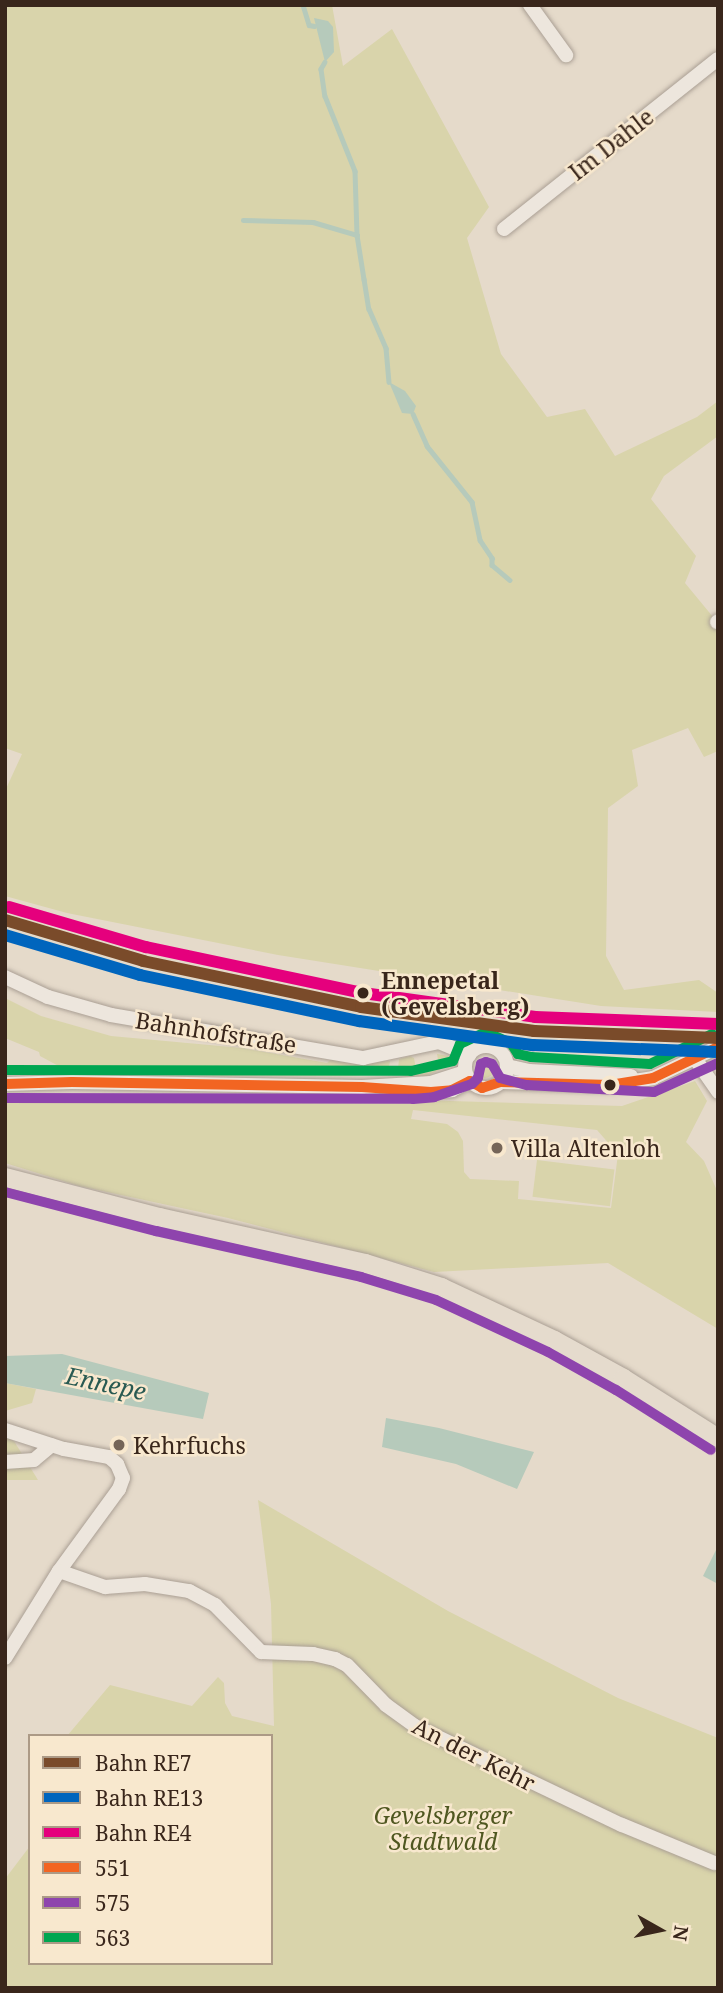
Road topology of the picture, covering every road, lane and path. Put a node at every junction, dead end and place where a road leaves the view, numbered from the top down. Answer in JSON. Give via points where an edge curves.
{"nodes":[{"id":1,"x":530,"y":5,"type":"edge"},
{"id":2,"x":566,"y":55,"type":"dead end"},
{"id":3,"x":718,"y":60,"type":"edge"},
{"id":4,"x":504,"y":229,"type":"dead end"},
{"id":5,"x":5,"y":977,"type":"edge"},
{"id":6,"x":718,"y":1048,"type":"edge"},
{"id":7,"x":469,"y":1055,"type":"junction"},
{"id":8,"x":507,"y":1066,"type":"junction"},
{"id":9,"x":699,"y":1066,"type":"junction"},
{"id":10,"x":718,"y":1074,"type":"edge"},
{"id":11,"x":468,"y":1077,"type":"junction"},
{"id":12,"x":653,"y":1079,"type":"junction"},
{"id":13,"x":501,"y":1082,"type":"junction"},
{"id":14,"x":5,"y":1084,"type":"edge"},
{"id":15,"x":718,"y":1092,"type":"edge"},
{"id":16,"x":5,"y":1177,"type":"edge"},
{"id":17,"x":5,"y":1430,"type":"edge"},
{"id":18,"x":718,"y":1438,"type":"edge"},
{"id":19,"x":52,"y":1445,"type":"junction"},
{"id":20,"x":5,"y":1462,"type":"edge"},
{"id":21,"x":59,"y":1571,"type":"junction"},
{"id":22,"x":5,"y":1658,"type":"edge"},
{"id":23,"x":714,"y":1863,"type":"dead end"}],
"edges":[{"from":1,"to":2,"type":"street"},
{"from":3,"to":4,"type":"street","name":"Im Dahle"},
{"from":5,"to":7,"type":"street","name":"Bahnhofstraße","via":[[48,997],[111,1015],[363,1058],[439,1042]]},
{"from":6,"to":9,"type":"street","name":"Bahnhofstraße"},
{"from":7,"to":8,"type":"street","name":"Bahnhofstraße","via":[[479,1047],[492,1047],[503,1054]]},
{"from":7,"to":11,"type":"street"},
{"from":8,"to":12,"type":"street","name":"Bahnhofstraße"},
{"from":8,"to":13,"type":"street"},
{"from":9,"to":10,"type":"street"},
{"from":9,"to":12,"type":"street","name":"Bahnhofstraße"},
{"from":9,"to":15,"type":"street"},
{"from":11,"to":13,"type":"street","name":"Bahnhofstraße","via":[[482,1088]]},
{"from":11,"to":14,"type":"street","name":"Bahnhofstraße","via":[[362,1087]]},
{"from":12,"to":13,"type":"street","name":"Bahnhofstraße","via":[[610,1085]]},
{"from":16,"to":18,"type":"main road","via":[[365,1263],[440,1287],[554,1340]]},
{"from":17,"to":19,"type":"street"},
{"from":19,"to":20,"type":"street","via":[[34,1460]]},
{"from":19,"to":21,"type":"street","via":[[109,1457],[123,1478]]},
{"from":21,"to":22,"type":"street"},
{"from":21,"to":23,"type":"street","name":"An der Kehr","via":[[105,1587],[145,1584],[190,1591],[215,1605],[261,1652],[335,1659],[415,1726],[610,1820]]}]}
